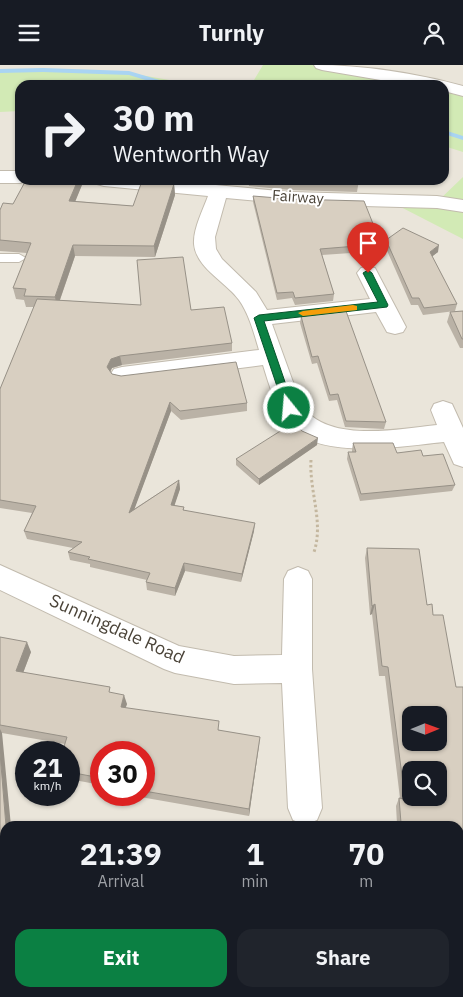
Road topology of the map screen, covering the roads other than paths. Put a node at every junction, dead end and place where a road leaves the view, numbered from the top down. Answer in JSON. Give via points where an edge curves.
{"nodes":[{"id":1,"x":322,"y":65,"type":"edge"},
{"id":2,"x":409,"y":80,"type":"edge"},
{"id":3,"x":449,"y":87,"type":"edge"},
{"id":4,"x":463,"y":91,"type":"edge"},
{"id":5,"x":0,"y":177,"type":"edge"},
{"id":6,"x":15,"y":177,"type":"edge"},
{"id":7,"x":162,"y":185,"type":"edge"},
{"id":8,"x":219,"y":190,"type":"junction"},
{"id":9,"x":463,"y":206,"type":"edge"},
{"id":10,"x":0,"y":258,"type":"edge"},
{"id":11,"x":19,"y":258,"type":"dead end"},
{"id":12,"x":368,"y":273,"type":"dead end"},
{"id":13,"x":383,"y":305,"type":"junction"},
{"id":14,"x":259,"y":318,"type":"junction"},
{"id":15,"x":395,"y":327,"type":"dead end"},
{"id":16,"x":272,"y":356,"type":"junction"},
{"id":17,"x":122,"y":375,"type":"edge"},
{"id":18,"x":463,"y":457,"type":"edge"},
{"id":19,"x":0,"y":577,"type":"edge"},
{"id":20,"x":298,"y":579,"type":"road end"},
{"id":21,"x":297,"y":669,"type":"junction"},
{"id":22,"x":305,"y":808,"type":"dead end"}],
"edges":[{"from":1,"to":2,"type":"street"},
{"from":3,"to":4,"type":"street"},
{"from":5,"to":6,"type":"street"},
{"from":7,"to":8,"type":"street","name":"Fairway"},
{"from":8,"to":9,"type":"street","name":"Fairway","via":[[290,198],[437,202]]},
{"from":8,"to":14,"type":"street","via":[[204,242],[211,260],[250,298]]},
{"from":10,"to":11,"type":"lane"},
{"from":12,"to":13,"type":"street"},
{"from":13,"to":14,"type":"street"},
{"from":13,"to":15,"type":"street"},
{"from":14,"to":16,"type":"street"},
{"from":16,"to":17,"type":"street"},
{"from":16,"to":18,"type":"street","via":[[289,408],[304,426],[330,437],[362,440],[448,421]]},
{"from":19,"to":21,"type":"street","name":"Sunningdale Road","via":[[175,659],[234,670]]},
{"from":20,"to":21,"type":"street"},
{"from":21,"to":22,"type":"street"}]}
